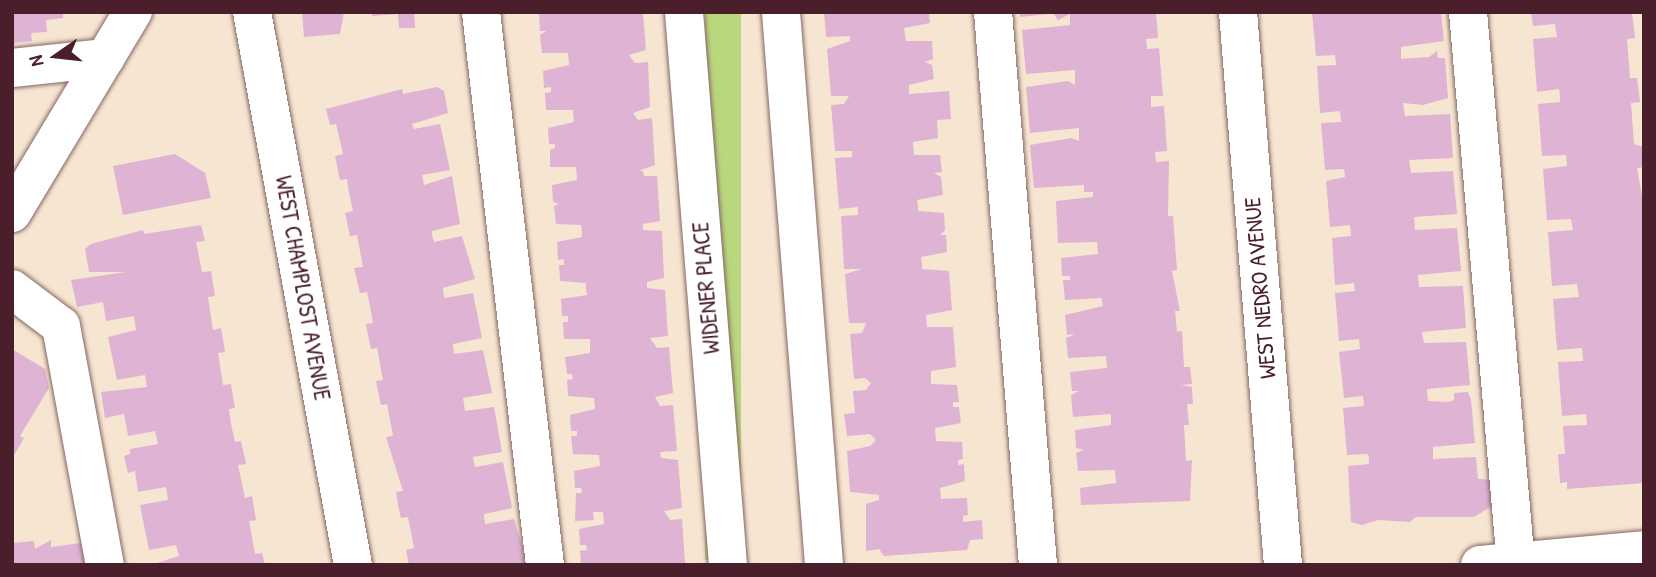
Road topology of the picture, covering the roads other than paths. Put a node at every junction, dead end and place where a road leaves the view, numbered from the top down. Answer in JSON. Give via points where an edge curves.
{"nodes":[{"id":1,"x":133,"y":12,"type":"edge"},
{"id":2,"x":252,"y":12,"type":"edge"},
{"id":3,"x":481,"y":12,"type":"edge"},
{"id":4,"x":684,"y":12,"type":"edge"},
{"id":5,"x":781,"y":12,"type":"edge"},
{"id":6,"x":993,"y":12,"type":"edge"},
{"id":7,"x":1238,"y":12,"type":"edge"},
{"id":8,"x":1468,"y":12,"type":"edge"},
{"id":9,"x":105,"y":58,"type":"junction"},
{"id":10,"x":12,"y":68,"type":"edge"},
{"id":11,"x":12,"y":214,"type":"edge"},
{"id":12,"x":12,"y":289,"type":"edge"},
{"id":13,"x":1644,"y":550,"type":"edge"},
{"id":14,"x":1504,"y":564,"type":"edge"},
{"id":15,"x":105,"y":565,"type":"edge"},
{"id":16,"x":353,"y":565,"type":"edge"},
{"id":17,"x":545,"y":565,"type":"edge"},
{"id":18,"x":728,"y":565,"type":"edge"},
{"id":19,"x":824,"y":565,"type":"edge"},
{"id":20,"x":1038,"y":565,"type":"edge"},
{"id":21,"x":1283,"y":565,"type":"edge"}],
"edges":[{"from":1,"to":9,"type":"street"},
{"from":2,"to":16,"type":"street","name":"WEST CHAMPLOST AVENUE"},
{"from":3,"to":17,"type":"street"},
{"from":4,"to":18,"type":"street","name":"WIDENER PLACE"},
{"from":5,"to":19,"type":"street"},
{"from":6,"to":20,"type":"street"},
{"from":7,"to":21,"type":"street","name":"WEST NEDRO AVENUE"},
{"from":8,"to":14,"type":"street"},
{"from":9,"to":10,"type":"street"},
{"from":9,"to":11,"type":"street"},
{"from":12,"to":15,"type":"street","via":[[61,326]]},
{"from":13,"to":14,"type":"street"}]}
